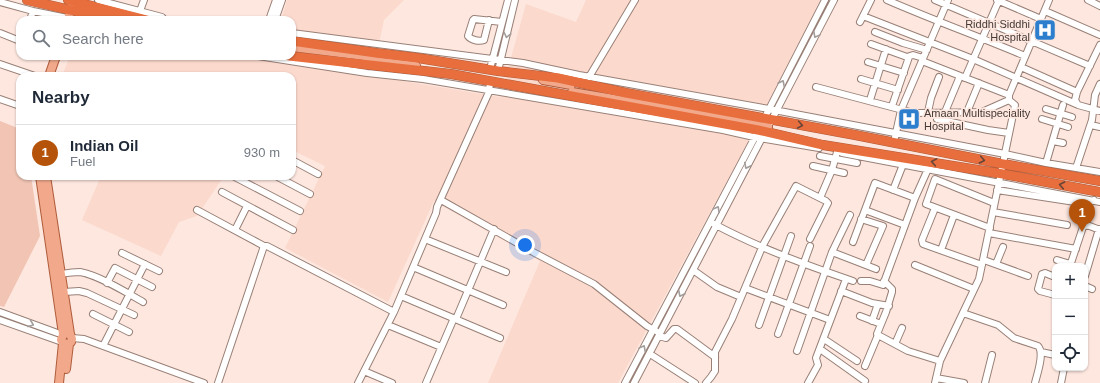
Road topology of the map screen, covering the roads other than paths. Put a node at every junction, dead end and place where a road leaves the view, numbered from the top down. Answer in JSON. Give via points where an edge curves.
{"nodes":[{"id":1,"x":27,"y":0,"type":"edge"},
{"id":2,"x":98,"y":0,"type":"edge"},
{"id":3,"x":144,"y":0,"type":"edge"},
{"id":4,"x":276,"y":0,"type":"edge"},
{"id":5,"x":282,"y":0,"type":"edge"},
{"id":6,"x":508,"y":0,"type":"edge"},
{"id":7,"x":516,"y":0,"type":"edge"},
{"id":8,"x":635,"y":0,"type":"edge"},
{"id":9,"x":825,"y":0,"type":"edge"},
{"id":10,"x":834,"y":0,"type":"edge"},
{"id":11,"x":871,"y":0,"type":"edge"},
{"id":12,"x":887,"y":0,"type":"edge"},
{"id":13,"x":935,"y":0,"type":"edge"},
{"id":14,"x":998,"y":0,"type":"edge"},
{"id":15,"x":1041,"y":0,"type":"edge"},
{"id":16,"x":1088,"y":0,"type":"edge"},
{"id":17,"x":0,"y":2,"type":"edge"},
{"id":18,"x":947,"y":2,"type":"edge"},
{"id":19,"x":1049,"y":2,"type":"edge"},
{"id":20,"x":1100,"y":6,"type":"edge"},
{"id":21,"x":73,"y":10,"type":"edge"},
{"id":22,"x":33,"y":11,"type":"junction"},
{"id":23,"x":140,"y":11,"type":"junction"},
{"id":24,"x":1045,"y":11,"type":"junction"},
{"id":25,"x":31,"y":16,"type":"edge"},
{"id":26,"x":98,"y":16,"type":"edge"},
{"id":27,"x":117,"y":16,"type":"edge"},
{"id":28,"x":158,"y":16,"type":"edge"},
{"id":29,"x":270,"y":16,"type":"edge"},
{"id":30,"x":276,"y":16,"type":"edge"},
{"id":31,"x":1041,"y":19,"type":"junction"},
{"id":32,"x":489,"y":20,"type":"dead end"},
{"id":33,"x":502,"y":22,"type":"junction"},
{"id":34,"x":938,"y":22,"type":"junction"},
{"id":35,"x":989,"y":23,"type":"junction"},
{"id":36,"x":875,"y":32,"type":"dead end"},
{"id":37,"x":0,"y":33,"type":"edge"},
{"id":38,"x":296,"y":34,"type":"edge"},
{"id":39,"x":1100,"y":35,"type":"edge"},
{"id":40,"x":983,"y":38,"type":"junction"},
{"id":41,"x":16,"y":39,"type":"edge"},
{"id":42,"x":1032,"y":40,"type":"junction"},
{"id":43,"x":296,"y":42,"type":"edge"},
{"id":44,"x":930,"y":42,"type":"junction"},
{"id":45,"x":871,"y":44,"type":"dead end"},
{"id":46,"x":1100,"y":45,"type":"edge"},
{"id":47,"x":296,"y":47,"type":"edge"},
{"id":48,"x":886,"y":49,"type":"junction"},
{"id":49,"x":927,"y":50,"type":"junction"},
{"id":50,"x":296,"y":52,"type":"edge"},
{"id":51,"x":1025,"y":56,"type":"junction"},
{"id":52,"x":296,"y":57,"type":"edge"},
{"id":53,"x":909,"y":57,"type":"junction"},
{"id":54,"x":492,"y":59,"type":"junction"},
{"id":55,"x":923,"y":59,"type":"junction"},
{"id":56,"x":973,"y":59,"type":"junction"},
{"id":57,"x":55,"y":60,"type":"edge"},
{"id":58,"x":284,"y":60,"type":"edge"},
{"id":59,"x":501,"y":60,"type":"junction"},
{"id":60,"x":868,"y":62,"type":"dead end"},
{"id":61,"x":792,"y":63,"type":"junction"},
{"id":62,"x":0,"y":64,"type":"edge"},
{"id":63,"x":800,"y":66,"type":"junction"},
{"id":64,"x":880,"y":66,"type":"junction"},
{"id":65,"x":1090,"y":66,"type":"junction"},
{"id":66,"x":1021,"y":67,"type":"junction"},
{"id":67,"x":494,"y":70,"type":"junction"},
{"id":68,"x":23,"y":72,"type":"edge"},
{"id":69,"x":50,"y":72,"type":"edge"},
{"id":70,"x":904,"y":73,"type":"junction"},
{"id":71,"x":589,"y":77,"type":"junction"},
{"id":72,"x":939,"y":77,"type":"dead end"},
{"id":73,"x":963,"y":77,"type":"junction"},
{"id":74,"x":1016,"y":78,"type":"junction"},
{"id":75,"x":861,"y":79,"type":"dead end"},
{"id":76,"x":875,"y":83,"type":"junction"},
{"id":77,"x":979,"y":83,"type":"junction"},
{"id":78,"x":1100,"y":84,"type":"edge"},
{"id":79,"x":490,"y":86,"type":"junction"},
{"id":80,"x":816,"y":87,"type":"dead end"},
{"id":81,"x":898,"y":90,"type":"junction"},
{"id":82,"x":1078,"y":92,"type":"junction"},
{"id":83,"x":1009,"y":98,"type":"junction"},
{"id":84,"x":0,"y":99,"type":"edge"},
{"id":85,"x":870,"y":100,"type":"junction"},
{"id":86,"x":1076,"y":104,"type":"junction"},
{"id":87,"x":16,"y":105,"type":"edge"},
{"id":88,"x":1063,"y":105,"type":"dead end"},
{"id":89,"x":892,"y":106,"type":"junction"},
{"id":90,"x":769,"y":109,"type":"junction"},
{"id":91,"x":776,"y":110,"type":"junction"},
{"id":92,"x":901,"y":110,"type":"junction"},
{"id":93,"x":1046,"y":110,"type":"dead end"},
{"id":94,"x":1093,"y":110,"type":"junction"},
{"id":95,"x":1100,"y":111,"type":"edge"},
{"id":96,"x":928,"y":112,"type":"junction"},
{"id":97,"x":945,"y":112,"type":"junction"},
{"id":98,"x":967,"y":112,"type":"junction"},
{"id":99,"x":1061,"y":113,"type":"junction"},
{"id":100,"x":1072,"y":117,"type":"dead end"},
{"id":101,"x":937,"y":119,"type":"dead end"},
{"id":102,"x":1042,"y":119,"type":"dead end"},
{"id":103,"x":1058,"y":124,"type":"junction"},
{"id":104,"x":1091,"y":125,"type":"junction"},
{"id":105,"x":1068,"y":126,"type":"dead end"},
{"id":106,"x":764,"y":127,"type":"junction"},
{"id":107,"x":1100,"y":127,"type":"edge"},
{"id":108,"x":1009,"y":133,"type":"junction"},
{"id":109,"x":895,"y":137,"type":"junction"},
{"id":110,"x":1053,"y":141,"type":"junction"},
{"id":111,"x":1063,"y":143,"type":"dead end"},
{"id":112,"x":837,"y":152,"type":"junction"},
{"id":113,"x":1005,"y":154,"type":"junction"},
{"id":114,"x":820,"y":156,"type":"dead end"},
{"id":115,"x":835,"y":159,"type":"junction"},
{"id":116,"x":904,"y":161,"type":"junction"},
{"id":117,"x":296,"y":162,"type":"edge"},
{"id":118,"x":857,"y":163,"type":"dead end"},
{"id":119,"x":1046,"y":163,"type":"junction"},
{"id":120,"x":814,"y":166,"type":"dead end"},
{"id":121,"x":1076,"y":168,"type":"junction"},
{"id":122,"x":928,"y":169,"type":"junction"},
{"id":123,"x":832,"y":170,"type":"junction"},
{"id":124,"x":1100,"y":172,"type":"edge"},
{"id":125,"x":844,"y":173,"type":"dead end"},
{"id":126,"x":1001,"y":173,"type":"junction"},
{"id":127,"x":318,"y":174,"type":"dead end"},
{"id":128,"x":41,"y":180,"type":"edge"},
{"id":129,"x":47,"y":180,"type":"edge"},
{"id":130,"x":241,"y":180,"type":"edge"},
{"id":131,"x":284,"y":180,"type":"edge"},
{"id":132,"x":1100,"y":181,"type":"edge"},
{"id":133,"x":893,"y":190,"type":"junction"},
{"id":134,"x":997,"y":190,"type":"junction"},
{"id":135,"x":222,"y":192,"type":"dead end"},
{"id":136,"x":1100,"y":192,"type":"edge"},
{"id":137,"x":310,"y":194,"type":"dead end"},
{"id":138,"x":820,"y":198,"type":"junction"},
{"id":139,"x":915,"y":198,"type":"junction"},
{"id":140,"x":440,"y":200,"type":"junction"},
{"id":141,"x":1097,"y":201,"type":"edge"},
{"id":142,"x":994,"y":203,"type":"junction"},
{"id":143,"x":247,"y":206,"type":"junction"},
{"id":144,"x":437,"y":207,"type":"junction"},
{"id":145,"x":935,"y":208,"type":"junction"},
{"id":146,"x":197,"y":210,"type":"dead end"},
{"id":147,"x":865,"y":210,"type":"junction"},
{"id":148,"x":300,"y":211,"type":"dead end"},
{"id":149,"x":993,"y":212,"type":"junction"},
{"id":150,"x":850,"y":215,"type":"dead end"},
{"id":151,"x":954,"y":215,"type":"junction"},
{"id":152,"x":886,"y":218,"type":"junction"},
{"id":153,"x":861,"y":219,"type":"junction"},
{"id":154,"x":710,"y":222,"type":"junction"},
{"id":155,"x":905,"y":225,"type":"junction"},
{"id":156,"x":1067,"y":225,"type":"dead end"},
{"id":157,"x":717,"y":226,"type":"junction"},
{"id":158,"x":883,"y":226,"type":"junction"},
{"id":159,"x":494,"y":229,"type":"junction"},
{"id":160,"x":235,"y":230,"type":"junction"},
{"id":161,"x":293,"y":230,"type":"dead end"},
{"id":162,"x":989,"y":230,"type":"junction"},
{"id":163,"x":1099,"y":230,"type":"edge"},
{"id":164,"x":791,"y":236,"type":"dead end"},
{"id":165,"x":425,"y":239,"type":"junction"},
{"id":166,"x":810,"y":239,"type":"dead end"},
{"id":167,"x":853,"y":242,"type":"dead end"},
{"id":168,"x":264,"y":246,"type":"junction"},
{"id":169,"x":810,"y":246,"type":"dead end"},
{"id":170,"x":762,"y":247,"type":"junction"},
{"id":171,"x":1003,"y":247,"type":"dead end"},
{"id":172,"x":1076,"y":249,"type":"junction"},
{"id":173,"x":941,"y":250,"type":"junction"},
{"id":174,"x":832,"y":252,"type":"junction"},
{"id":175,"x":122,"y":253,"type":"dead end"},
{"id":176,"x":784,"y":256,"type":"junction"},
{"id":177,"x":1057,"y":260,"type":"dead end"},
{"id":178,"x":480,"y":261,"type":"junction"},
{"id":179,"x":983,"y":263,"type":"junction"},
{"id":180,"x":1065,"y":263,"type":"edge"},
{"id":181,"x":1071,"y":263,"type":"edge"},
{"id":182,"x":145,"y":264,"type":"junction"},
{"id":183,"x":996,"y":264,"type":"junction"},
{"id":184,"x":804,"y":265,"type":"junction"},
{"id":185,"x":866,"y":265,"type":"junction"},
{"id":186,"x":914,"y":265,"type":"dead end"},
{"id":187,"x":1088,"y":266,"type":"edge"},
{"id":188,"x":413,"y":267,"type":"junction"},
{"id":189,"x":876,"y":269,"type":"dead end"},
{"id":190,"x":693,"y":270,"type":"junction"},
{"id":191,"x":159,"y":271,"type":"dead end"},
{"id":192,"x":506,"y":272,"type":"dead end"},
{"id":193,"x":824,"y":272,"type":"junction"},
{"id":194,"x":61,"y":274,"type":"junction"},
{"id":195,"x":1028,"y":276,"type":"dead end"},
{"id":196,"x":1052,"y":276,"type":"edge"},
{"id":197,"x":137,"y":279,"type":"junction"},
{"id":198,"x":846,"y":279,"type":"junction"},
{"id":199,"x":853,"y":281,"type":"dead end"},
{"id":200,"x":861,"y":281,"type":"dead end"},
{"id":201,"x":884,"y":281,"type":"junction"},
{"id":202,"x":107,"y":283,"type":"junction"},
{"id":203,"x":152,"y":287,"type":"dead end"},
{"id":204,"x":1088,"y":287,"type":"edge"},
{"id":205,"x":745,"y":288,"type":"junction"},
{"id":206,"x":974,"y":289,"type":"junction"},
{"id":207,"x":1092,"y":289,"type":"dead end"},
{"id":208,"x":468,"y":290,"type":"junction"},
{"id":209,"x":841,"y":290,"type":"junction"},
{"id":210,"x":64,"y":292,"type":"junction"},
{"id":211,"x":130,"y":294,"type":"junction"},
{"id":212,"x":1052,"y":294,"type":"edge"},
{"id":213,"x":401,"y":296,"type":"junction"},
{"id":214,"x":768,"y":296,"type":"junction"},
{"id":215,"x":741,"y":297,"type":"junction"},
{"id":216,"x":143,"y":302,"type":"dead end"},
{"id":217,"x":789,"y":304,"type":"junction"},
{"id":218,"x":878,"y":304,"type":"junction"},
{"id":219,"x":503,"y":305,"type":"dead end"},
{"id":220,"x":888,"y":306,"type":"junction"},
{"id":221,"x":122,"y":309,"type":"junction"},
{"id":222,"x":393,"y":311,"type":"junction"},
{"id":223,"x":0,"y":312,"type":"edge"},
{"id":224,"x":810,"y":312,"type":"junction"},
{"id":225,"x":963,"y":313,"type":"junction"},
{"id":226,"x":93,"y":314,"type":"dead end"},
{"id":227,"x":134,"y":315,"type":"dead end"},
{"id":228,"x":860,"y":316,"type":"dead end"},
{"id":229,"x":455,"y":319,"type":"junction"},
{"id":230,"x":0,"y":320,"type":"edge"},
{"id":231,"x":830,"y":320,"type":"junction"},
{"id":232,"x":872,"y":321,"type":"junction"},
{"id":233,"x":114,"y":324,"type":"junction"},
{"id":234,"x":881,"y":324,"type":"junction"},
{"id":235,"x":388,"y":325,"type":"junction"},
{"id":236,"x":759,"y":325,"type":"dead end"},
{"id":237,"x":902,"y":328,"type":"dead end"},
{"id":238,"x":653,"y":330,"type":"junction"},
{"id":239,"x":129,"y":332,"type":"dead end"},
{"id":240,"x":660,"y":334,"type":"junction"},
{"id":241,"x":778,"y":334,"type":"dead end"},
{"id":242,"x":878,"y":336,"type":"junction"},
{"id":243,"x":500,"y":338,"type":"dead end"},
{"id":244,"x":824,"y":338,"type":"junction"},
{"id":245,"x":66,"y":339,"type":"junction"},
{"id":246,"x":895,"y":344,"type":"junction"},
{"id":247,"x":103,"y":346,"type":"junction"},
{"id":248,"x":442,"y":347,"type":"junction"},
{"id":249,"x":820,"y":350,"type":"junction"},
{"id":250,"x":797,"y":351,"type":"dead end"},
{"id":251,"x":1041,"y":352,"type":"junction"},
{"id":252,"x":650,"y":354,"type":"junction"},
{"id":253,"x":1052,"y":354,"type":"edge"},
{"id":254,"x":992,"y":355,"type":"dead end"},
{"id":255,"x":715,"y":358,"type":"junction"},
{"id":256,"x":857,"y":361,"type":"dead end"},
{"id":257,"x":940,"y":361,"type":"junction"},
{"id":258,"x":864,"y":366,"type":"dead end"},
{"id":259,"x":364,"y":371,"type":"junction"},
{"id":260,"x":1063,"y":371,"type":"edge"},
{"id":261,"x":711,"y":378,"type":"junction"},
{"id":262,"x":865,"y":381,"type":"dead end"},
{"id":263,"x":935,"y":381,"type":"edge"},
{"id":264,"x":359,"y":382,"type":"edge"},
{"id":265,"x":59,"y":383,"type":"edge"},
{"id":266,"x":65,"y":383,"type":"edge"},
{"id":267,"x":204,"y":383,"type":"edge"},
{"id":268,"x":218,"y":383,"type":"edge"},
{"id":269,"x":392,"y":383,"type":"edge"},
{"id":270,"x":426,"y":383,"type":"edge"},
{"id":271,"x":625,"y":383,"type":"edge"},
{"id":272,"x":634,"y":383,"type":"edge"},
{"id":273,"x":695,"y":383,"type":"edge"},
{"id":274,"x":706,"y":383,"type":"edge"},
{"id":275,"x":717,"y":383,"type":"edge"},
{"id":276,"x":808,"y":383,"type":"edge"},
{"id":277,"x":964,"y":383,"type":"edge"},
{"id":278,"x":985,"y":383,"type":"edge"},
{"id":279,"x":1035,"y":383,"type":"edge"},
{"id":280,"x":1061,"y":383,"type":"edge"}],
"edges":[{"from":1,"to":21,"type":"highway"},
{"from":2,"to":23,"type":"street"},
{"from":3,"to":23,"type":"street"},
{"from":4,"to":29,"type":"street"},
{"from":5,"to":30,"type":"street"},
{"from":6,"to":33,"type":"street"},
{"from":7,"to":59,"type":"street","one_way":true},
{"from":8,"to":71,"type":"street"},
{"from":9,"to":61,"type":"street"},
{"from":10,"to":63,"type":"street","one_way":true},
{"from":11,"to":44,"type":"street","via":[[862,19]]},
{"from":12,"to":34,"type":"street"},
{"from":13,"to":18,"type":"street"},
{"from":14,"to":31,"type":"street"},
{"from":14,"to":35,"type":"street"},
{"from":15,"to":19,"type":"street"},
{"from":16,"to":20,"type":"street"},
{"from":17,"to":22,"type":"street"},
{"from":18,"to":34,"type":"street"},
{"from":18,"to":35,"type":"street"},
{"from":19,"to":24,"type":"street"},
{"from":21,"to":22,"type":"street"},
{"from":21,"to":26,"type":"highway"},
{"from":21,"to":27,"type":"highway"},
{"from":22,"to":25,"type":"street"},
{"from":23,"to":28,"type":"street"},
{"from":24,"to":31,"type":"street"},
{"from":24,"to":39,"type":"street"},
{"from":31,"to":42,"type":"street"},
{"from":32,"to":33,"type":"street"},
{"from":33,"to":54,"type":"street"},
{"from":34,"to":40,"type":"street"},
{"from":34,"to":44,"type":"street"},
{"from":35,"to":40,"type":"street"},
{"from":35,"to":42,"type":"street"},
{"from":36,"to":49,"type":"street"},
{"from":37,"to":41,"type":"street"},
{"from":38,"to":54,"type":"street"},
{"from":40,"to":51,"type":"street"},
{"from":40,"to":56,"type":"street"},
{"from":42,"to":51,"type":"street"},
{"from":42,"to":65,"type":"street"},
{"from":43,"to":67,"type":"highway"},
{"from":44,"to":49,"type":"street"},
{"from":44,"to":56,"type":"street"},
{"from":45,"to":48,"type":"street"},
{"from":46,"to":65,"type":"street"},
{"from":47,"to":106,"type":"main road","via":[[453,66],[542,80],[658,102]]},
{"from":48,"to":53,"type":"street"},
{"from":48,"to":64,"type":"street"},
{"from":49,"to":55,"type":"street"},
{"from":50,"to":106,"type":"main road","via":[[453,70]]},
{"from":51,"to":66,"type":"street"},
{"from":52,"to":79,"type":"highway","via":[[451,74]]},
{"from":53,"to":55,"type":"street","via":[[913,55]]},
{"from":53,"to":70,"type":"street"},
{"from":54,"to":59,"type":"street"},
{"from":54,"to":67,"type":"street"},
{"from":55,"to":73,"type":"street"},
{"from":55,"to":92,"type":"street"},
{"from":56,"to":73,"type":"street"},
{"from":56,"to":74,"type":"street"},
{"from":57,"to":69,"type":"main road"},
{"from":58,"to":79,"type":"street","via":[[367,73]]},
{"from":59,"to":67,"type":"street"},
{"from":59,"to":71,"type":"street"},
{"from":60,"to":64,"type":"street"},
{"from":61,"to":63,"type":"street"},
{"from":90,"to":61,"type":"street","one_way":true},
{"from":62,"to":68,"type":"street"},
{"from":63,"to":91,"type":"street"},
{"from":64,"to":70,"type":"street"},
{"from":64,"to":76,"type":"street"},
{"from":65,"to":82,"type":"street"},
{"from":66,"to":74,"type":"street"},
{"from":66,"to":82,"type":"street"},
{"from":67,"to":106,"type":"highway","via":[[558,78]]},
{"from":70,"to":81,"type":"street"},
{"from":71,"to":90,"type":"street"},
{"from":72,"to":96,"type":"street"},
{"from":73,"to":77,"type":"street"},
{"from":73,"to":97,"type":"street"},
{"from":74,"to":83,"type":"street"},
{"from":74,"to":86,"type":"street"},
{"from":75,"to":76,"type":"street"},
{"from":76,"to":81,"type":"street"},
{"from":76,"to":85,"type":"street"},
{"from":77,"to":83,"type":"street"},
{"from":77,"to":98,"type":"street"},
{"from":78,"to":94,"type":"street"},
{"from":79,"to":106,"type":"highway","via":[[585,98]]},
{"from":79,"to":140,"type":"street"},
{"from":80,"to":85,"type":"street"},
{"from":81,"to":89,"type":"street"},
{"from":82,"to":86,"type":"street"},
{"from":83,"to":98,"type":"street","via":[[982,112]]},
{"from":83,"to":108,"type":"street","via":[[1015,105]]},
{"from":84,"to":87,"type":"street"},
{"from":85,"to":89,"type":"street"},
{"from":86,"to":94,"type":"street"},
{"from":88,"to":99,"type":"street"},
{"from":89,"to":92,"type":"street"},
{"from":90,"to":91,"type":"street"},
{"from":90,"to":106,"type":"street"},
{"from":91,"to":106,"type":"street"},
{"from":91,"to":109,"type":"street"},
{"from":92,"to":96,"type":"street"},
{"from":92,"to":109,"type":"street"},
{"from":93,"to":99,"type":"street"},
{"from":94,"to":95,"type":"street"},
{"from":94,"to":104,"type":"street"},
{"from":96,"to":97,"type":"street"},
{"from":97,"to":98,"type":"street"},
{"from":99,"to":100,"type":"street"},
{"from":99,"to":103,"type":"street"},
{"from":101,"to":108,"type":"street"},
{"from":102,"to":103,"type":"street"},
{"from":103,"to":105,"type":"street"},
{"from":103,"to":110,"type":"street"},
{"from":104,"to":107,"type":"street"},
{"from":104,"to":121,"type":"street"},
{"from":106,"to":109,"type":"highway","one_way":true},
{"from":106,"to":112,"type":"street"},
{"from":106,"to":116,"type":"highway","via":[[823,145]]},
{"from":154,"to":106,"type":"street","one_way":true},
{"from":106,"to":157,"type":"street","one_way":true},
{"from":108,"to":113,"type":"street"},
{"from":109,"to":113,"type":"street"},
{"from":109,"to":126,"type":"highway","one_way":true},
{"from":110,"to":111,"type":"street"},
{"from":110,"to":119,"type":"street"},
{"from":112,"to":115,"type":"street"},
{"from":112,"to":116,"type":"street"},
{"from":113,"to":119,"type":"street"},
{"from":113,"to":126,"type":"street"},
{"from":114,"to":115,"type":"street"},
{"from":115,"to":118,"type":"street"},
{"from":115,"to":123,"type":"street"},
{"from":116,"to":122,"type":"street"},
{"from":126,"to":116,"type":"highway","one_way":true},
{"from":116,"to":133,"type":"street"},
{"from":117,"to":127,"type":"street"},
{"from":119,"to":121,"type":"street"},
{"from":120,"to":123,"type":"street"},
{"from":121,"to":124,"type":"street"},
{"from":122,"to":126,"type":"street"},
{"from":122,"to":139,"type":"street"},
{"from":123,"to":125,"type":"street"},
{"from":123,"to":138,"type":"street"},
{"from":126,"to":132,"type":"highway"},
{"from":126,"to":134,"type":"street"},
{"from":136,"to":126,"type":"highway","one_way":true},
{"from":126,"to":141,"type":"street"},
{"from":128,"to":245,"type":"main road"},
{"from":129,"to":194,"type":"main road"},
{"from":130,"to":148,"type":"street"},
{"from":131,"to":137,"type":"street"},
{"from":133,"to":139,"type":"street"},
{"from":133,"to":147,"type":"street","via":[[875,183]]},
{"from":134,"to":141,"type":"street","via":[[1089,204]]},
{"from":134,"to":142,"type":"street"},
{"from":135,"to":143,"type":"street"},
{"from":138,"to":166,"type":"street","via":[[828,205]]},
{"from":138,"to":170,"type":"street","via":[[796,186]]},
{"from":139,"to":155,"type":"street"},
{"from":140,"to":144,"type":"street"},
{"from":140,"to":159,"type":"street"},
{"from":142,"to":145,"type":"street","via":[[935,179],[926,204]]},
{"from":142,"to":149,"type":"street"},
{"from":143,"to":160,"type":"street"},
{"from":143,"to":161,"type":"street"},
{"from":144,"to":165,"type":"street"},
{"from":144,"to":222,"type":"street"},
{"from":145,"to":151,"type":"street"},
{"from":145,"to":173,"type":"street","via":[[922,242]]},
{"from":146,"to":160,"type":"street"},
{"from":147,"to":152,"type":"street"},
{"from":147,"to":153,"type":"street"},
{"from":149,"to":156,"type":"street"},
{"from":149,"to":162,"type":"street"},
{"from":150,"to":174,"type":"street"},
{"from":151,"to":162,"type":"street"},
{"from":151,"to":173,"type":"street"},
{"from":152,"to":155,"type":"street"},
{"from":152,"to":158,"type":"street"},
{"from":153,"to":158,"type":"street"},
{"from":153,"to":167,"type":"street"},
{"from":154,"to":157,"type":"street"},
{"from":154,"to":238,"type":"street"},
{"from":155,"to":201,"type":"street"},
{"from":157,"to":170,"type":"street"},
{"from":157,"to":190,"type":"street"},
{"from":158,"to":185,"type":"street"},
{"from":159,"to":178,"type":"street"},
{"from":159,"to":238,"type":"street","via":[[594,284]]},
{"from":160,"to":168,"type":"street"},
{"from":162,"to":172,"type":"street"},
{"from":162,"to":179,"type":"street"},
{"from":163,"to":172,"type":"street","via":[[1085,226]]},
{"from":163,"to":187,"type":"street"},
{"from":164,"to":176,"type":"street"},
{"from":165,"to":178,"type":"street"},
{"from":165,"to":188,"type":"street"},
{"from":168,"to":222,"type":"street"},
{"from":168,"to":268,"type":"street"},
{"from":169,"to":184,"type":"street"},
{"from":170,"to":176,"type":"street"},
{"from":170,"to":205,"type":"street"},
{"from":171,"to":183,"type":"street"},
{"from":172,"to":181,"type":"street"},
{"from":173,"to":179,"type":"street"},
{"from":174,"to":185,"type":"street"},
{"from":174,"to":193,"type":"street"},
{"from":175,"to":182,"type":"street"},
{"from":176,"to":184,"type":"street"},
{"from":176,"to":214,"type":"street"},
{"from":177,"to":180,"type":"street"},
{"from":178,"to":192,"type":"street"},
{"from":178,"to":208,"type":"street"},
{"from":179,"to":183,"type":"street"},
{"from":179,"to":206,"type":"street"},
{"from":182,"to":191,"type":"street"},
{"from":182,"to":197,"type":"street"},
{"from":183,"to":195,"type":"street"},
{"from":184,"to":193,"type":"street"},
{"from":184,"to":217,"type":"street"},
{"from":185,"to":189,"type":"street"},
{"from":186,"to":206,"type":"street"},
{"from":188,"to":208,"type":"street"},
{"from":188,"to":213,"type":"street"},
{"from":190,"to":215,"type":"street","via":[[717,287]]},
{"from":190,"to":240,"type":"street","one_way":true},
{"from":193,"to":198,"type":"street"},
{"from":193,"to":224,"type":"street"},
{"from":194,"to":202,"type":"street","via":[[79,272]]},
{"from":194,"to":210,"type":"main road"},
{"from":196,"to":212,"type":"street","via":[[1042,274],[1038,288]]},
{"from":197,"to":202,"type":"street","via":[[115,268]]},
{"from":197,"to":203,"type":"street"},
{"from":197,"to":211,"type":"street"},
{"from":198,"to":199,"type":"street"},
{"from":198,"to":209,"type":"street"},
{"from":200,"to":201,"type":"street","via":[[883,285]]},
{"from":201,"to":220,"type":"street","via":[[892,289]]},
{"from":202,"to":211,"type":"street"},
{"from":204,"to":207,"type":"street"},
{"from":205,"to":214,"type":"street"},
{"from":205,"to":215,"type":"street"},
{"from":206,"to":225,"type":"street"},
{"from":208,"to":219,"type":"street"},
{"from":208,"to":229,"type":"street"},
{"from":209,"to":218,"type":"street"},
{"from":209,"to":231,"type":"street"},
{"from":210,"to":221,"type":"street","via":[[83,292]]},
{"from":210,"to":245,"type":"main road"},
{"from":211,"to":216,"type":"street"},
{"from":211,"to":221,"type":"street"},
{"from":213,"to":222,"type":"street"},
{"from":213,"to":229,"type":"street"},
{"from":214,"to":217,"type":"street"},
{"from":214,"to":236,"type":"street"},
{"from":215,"to":255,"type":"street","via":[[715,352]]},
{"from":217,"to":224,"type":"street"},
{"from":217,"to":241,"type":"street"},
{"from":218,"to":220,"type":"street"},
{"from":218,"to":232,"type":"street"},
{"from":220,"to":234,"type":"street"},
{"from":221,"to":227,"type":"street"},
{"from":221,"to":233,"type":"street"},
{"from":222,"to":235,"type":"street"},
{"from":222,"to":264,"type":"street"},
{"from":223,"to":245,"type":"street","one_way":true},
{"from":224,"to":231,"type":"street"},
{"from":224,"to":250,"type":"street"},
{"from":225,"to":251,"type":"street","via":[[998,325],[1014,338],[1038,346]]},
{"from":225,"to":257,"type":"street"},
{"from":226,"to":233,"type":"street"},
{"from":228,"to":232,"type":"street"},
{"from":229,"to":243,"type":"street"},
{"from":229,"to":248,"type":"street"},
{"from":230,"to":245,"type":"street"},
{"from":231,"to":244,"type":"street"},
{"from":232,"to":234,"type":"street"},
{"from":233,"to":239,"type":"street"},
{"from":233,"to":247,"type":"street"},
{"from":234,"to":242,"type":"street"},
{"from":235,"to":248,"type":"street"},
{"from":235,"to":259,"type":"street"},
{"from":237,"to":246,"type":"street"},
{"from":238,"to":240,"type":"street"},
{"from":271,"to":238,"type":"street","one_way":true},
{"from":240,"to":252,"type":"street"},
{"from":240,"to":255,"type":"street","via":[[666,338],[677,329]]},
{"from":242,"to":246,"type":"street"},
{"from":242,"to":258,"type":"street"},
{"from":244,"to":249,"type":"street"},
{"from":244,"to":256,"type":"street"},
{"from":245,"to":247,"type":"street","via":[[84,339]]},
{"from":245,"to":265,"type":"main road"},
{"from":245,"to":266,"type":"main road"},
{"from":246,"to":257,"type":"street"},
{"from":247,"to":267,"type":"street"},
{"from":248,"to":270,"type":"street"},
{"from":249,"to":262,"type":"street"},
{"from":249,"to":276,"type":"street","via":[[816,358],[818,365]]},
{"from":251,"to":253,"type":"street"},
{"from":251,"to":279,"type":"street"},
{"from":252,"to":272,"type":"street"},
{"from":252,"to":273,"type":"street"},
{"from":254,"to":278,"type":"street"},
{"from":255,"to":261,"type":"street","via":[[715,371]]},
{"from":257,"to":263,"type":"street"},
{"from":259,"to":264,"type":"street"},
{"from":259,"to":269,"type":"street"},
{"from":260,"to":280,"type":"street"},
{"from":261,"to":274,"type":"street"},
{"from":261,"to":275,"type":"street"},
{"from":263,"to":277,"type":"street"}]}
